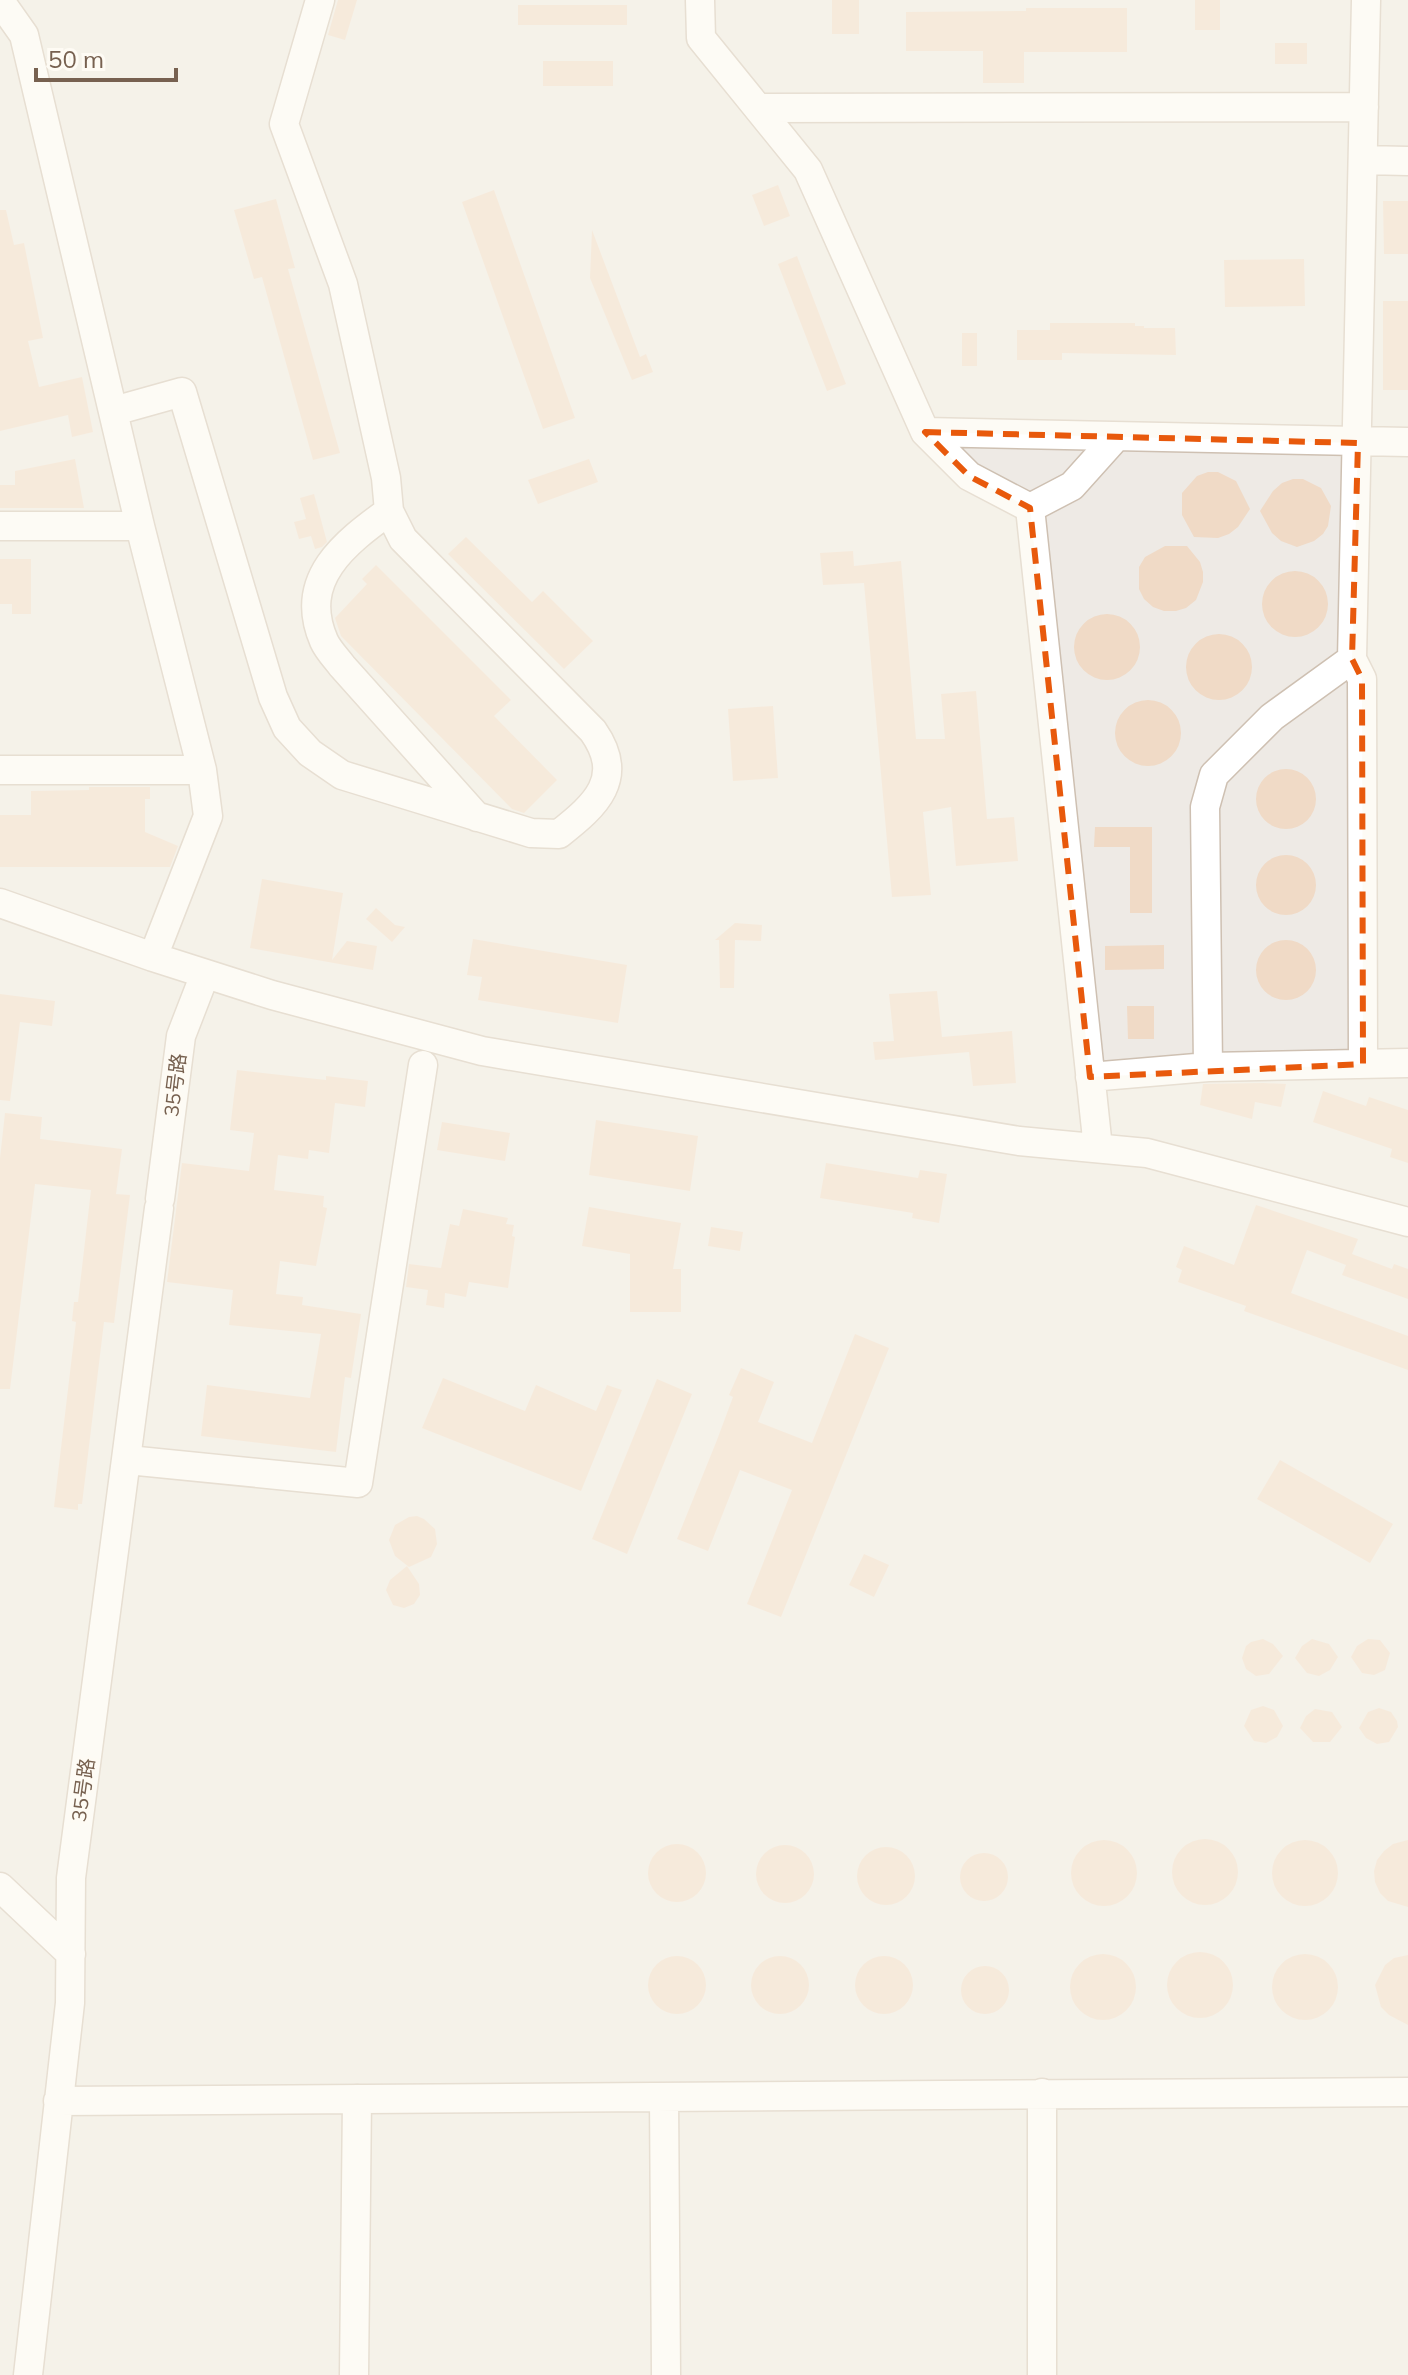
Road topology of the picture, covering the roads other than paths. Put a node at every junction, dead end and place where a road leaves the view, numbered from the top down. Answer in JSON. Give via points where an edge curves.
{"nodes":[{"id":1,"x":320,"y":0,"type":"edge"},
{"id":2,"x":700,"y":0,"type":"edge"},
{"id":3,"x":1366,"y":0,"type":"edge"},
{"id":4,"x":0,"y":1,"type":"edge"},
{"id":5,"x":1364,"y":107,"type":"junction"},
{"id":6,"x":758,"y":108,"type":"junction"},
{"id":7,"x":1363,"y":160,"type":"junction"},
{"id":8,"x":1408,"y":161,"type":"edge"},
{"id":9,"x":114,"y":411,"type":"junction"},
{"id":10,"x":925,"y":432,"type":"junction"},
{"id":11,"x":1116,"y":437,"type":"junction"},
{"id":12,"x":1408,"y":442,"type":"edge"},
{"id":13,"x":1358,"y":443,"type":"junction"},
{"id":14,"x":1030,"y":508,"type":"junction"},
{"id":15,"x":389,"y":511,"type":"junction"},
{"id":16,"x":0,"y":526,"type":"edge"},
{"id":17,"x":140,"y":526,"type":"junction"},
{"id":18,"x":1352,"y":659,"type":"junction"},
{"id":19,"x":0,"y":770,"type":"edge"},
{"id":20,"x":202,"y":770,"type":"junction"},
{"id":21,"x":477,"y":817,"type":"junction"},
{"id":22,"x":0,"y":903,"type":"edge"},
{"id":23,"x":153,"y":957,"type":"junction"},
{"id":24,"x":205,"y":974,"type":"junction"},
{"id":25,"x":1408,"y":1063,"type":"edge"},
{"id":26,"x":1363,"y":1064,"type":"junction"},
{"id":27,"x":423,"y":1065,"type":"dead end"},
{"id":28,"x":1208,"y":1067,"type":"junction"},
{"id":29,"x":1090,"y":1077,"type":"junction"},
{"id":30,"x":1098,"y":1148,"type":"junction"},
{"id":31,"x":1408,"y":1222,"type":"edge"},
{"id":32,"x":128,"y":1460,"type":"junction"},
{"id":33,"x":0,"y":1887,"type":"edge"},
{"id":34,"x":71,"y":1954,"type":"junction"},
{"id":35,"x":1408,"y":2092,"type":"edge"},
{"id":36,"x":1042,"y":2093,"type":"junction"},
{"id":37,"x":664,"y":2097,"type":"junction"},
{"id":38,"x":357,"y":2099,"type":"junction"},
{"id":39,"x":58,"y":2101,"type":"junction"},
{"id":40,"x":28,"y":2375,"type":"edge"},
{"id":41,"x":354,"y":2375,"type":"edge"},
{"id":42,"x":666,"y":2375,"type":"edge"},
{"id":43,"x":1042,"y":2375,"type":"edge"}],
"edges":[{"from":1,"to":15,"type":"street","via":[[284,124],[343,284]]},
{"from":2,"to":6,"type":"street","via":[[701,38]]},
{"from":3,"to":5,"type":"street"},
{"from":4,"to":9,"type":"street","via":[[24,35]]},
{"from":5,"to":6,"type":"street"},
{"from":5,"to":7,"type":"street"},
{"from":6,"to":10,"type":"street","via":[[808,170]]},
{"from":7,"to":8,"type":"street"},
{"from":7,"to":13,"type":"street"},
{"from":9,"to":17,"type":"street"},
{"from":9,"to":21,"type":"street","via":[[182,392],[273,697],[287,728],[310,753],[342,775]]},
{"from":10,"to":11,"type":"street"},
{"from":10,"to":14,"type":"street","via":[[969,476]]},
{"from":11,"to":13,"type":"street"},
{"from":11,"to":14,"type":"street","via":[[1072,486]]},
{"from":12,"to":13,"type":"street"},
{"from":13,"to":18,"type":"street"},
{"from":14,"to":29,"type":"street"},
{"from":15,"to":21,"type":"street","via":[[329,562],[317,589],[324,642]]},
{"from":15,"to":21,"type":"street","via":[[403,539],[605,747],[608,781],[559,834],[531,833]]},
{"from":16,"to":17,"type":"street"},
{"from":17,"to":20,"type":"street"},
{"from":18,"to":26,"type":"street","via":[[1362,679]]},
{"from":18,"to":28,"type":"street","via":[[1272,717],[1214,775],[1205,807]]},
{"from":19,"to":20,"type":"street"},
{"from":20,"to":23,"type":"street","via":[[208,816]]},
{"from":22,"to":23,"type":"street"},
{"from":23,"to":24,"type":"street"},
{"from":24,"to":30,"type":"street","via":[[482,1051],[1019,1141]]},
{"from":24,"to":32,"type":"street","name":"35号路","via":[[181,1036]]},
{"from":25,"to":26,"type":"street"},
{"from":26,"to":28,"type":"street"},
{"from":27,"to":32,"type":"street","via":[[358,1483]]},
{"from":28,"to":29,"type":"street"},
{"from":29,"to":30,"type":"street"},
{"from":30,"to":31,"type":"street","via":[[1147,1153]]},
{"from":32,"to":34,"type":"street","name":"35号路","via":[[71,1878]]},
{"from":33,"to":34,"type":"street"},
{"from":34,"to":39,"type":"street","name":"35号路"},
{"from":35,"to":36,"type":"street"},
{"from":36,"to":37,"type":"street"},
{"from":36,"to":43,"type":"street"},
{"from":37,"to":38,"type":"street"},
{"from":37,"to":42,"type":"street"},
{"from":38,"to":39,"type":"street"},
{"from":38,"to":41,"type":"street"},
{"from":39,"to":40,"type":"street","name":"35号路"}]}
